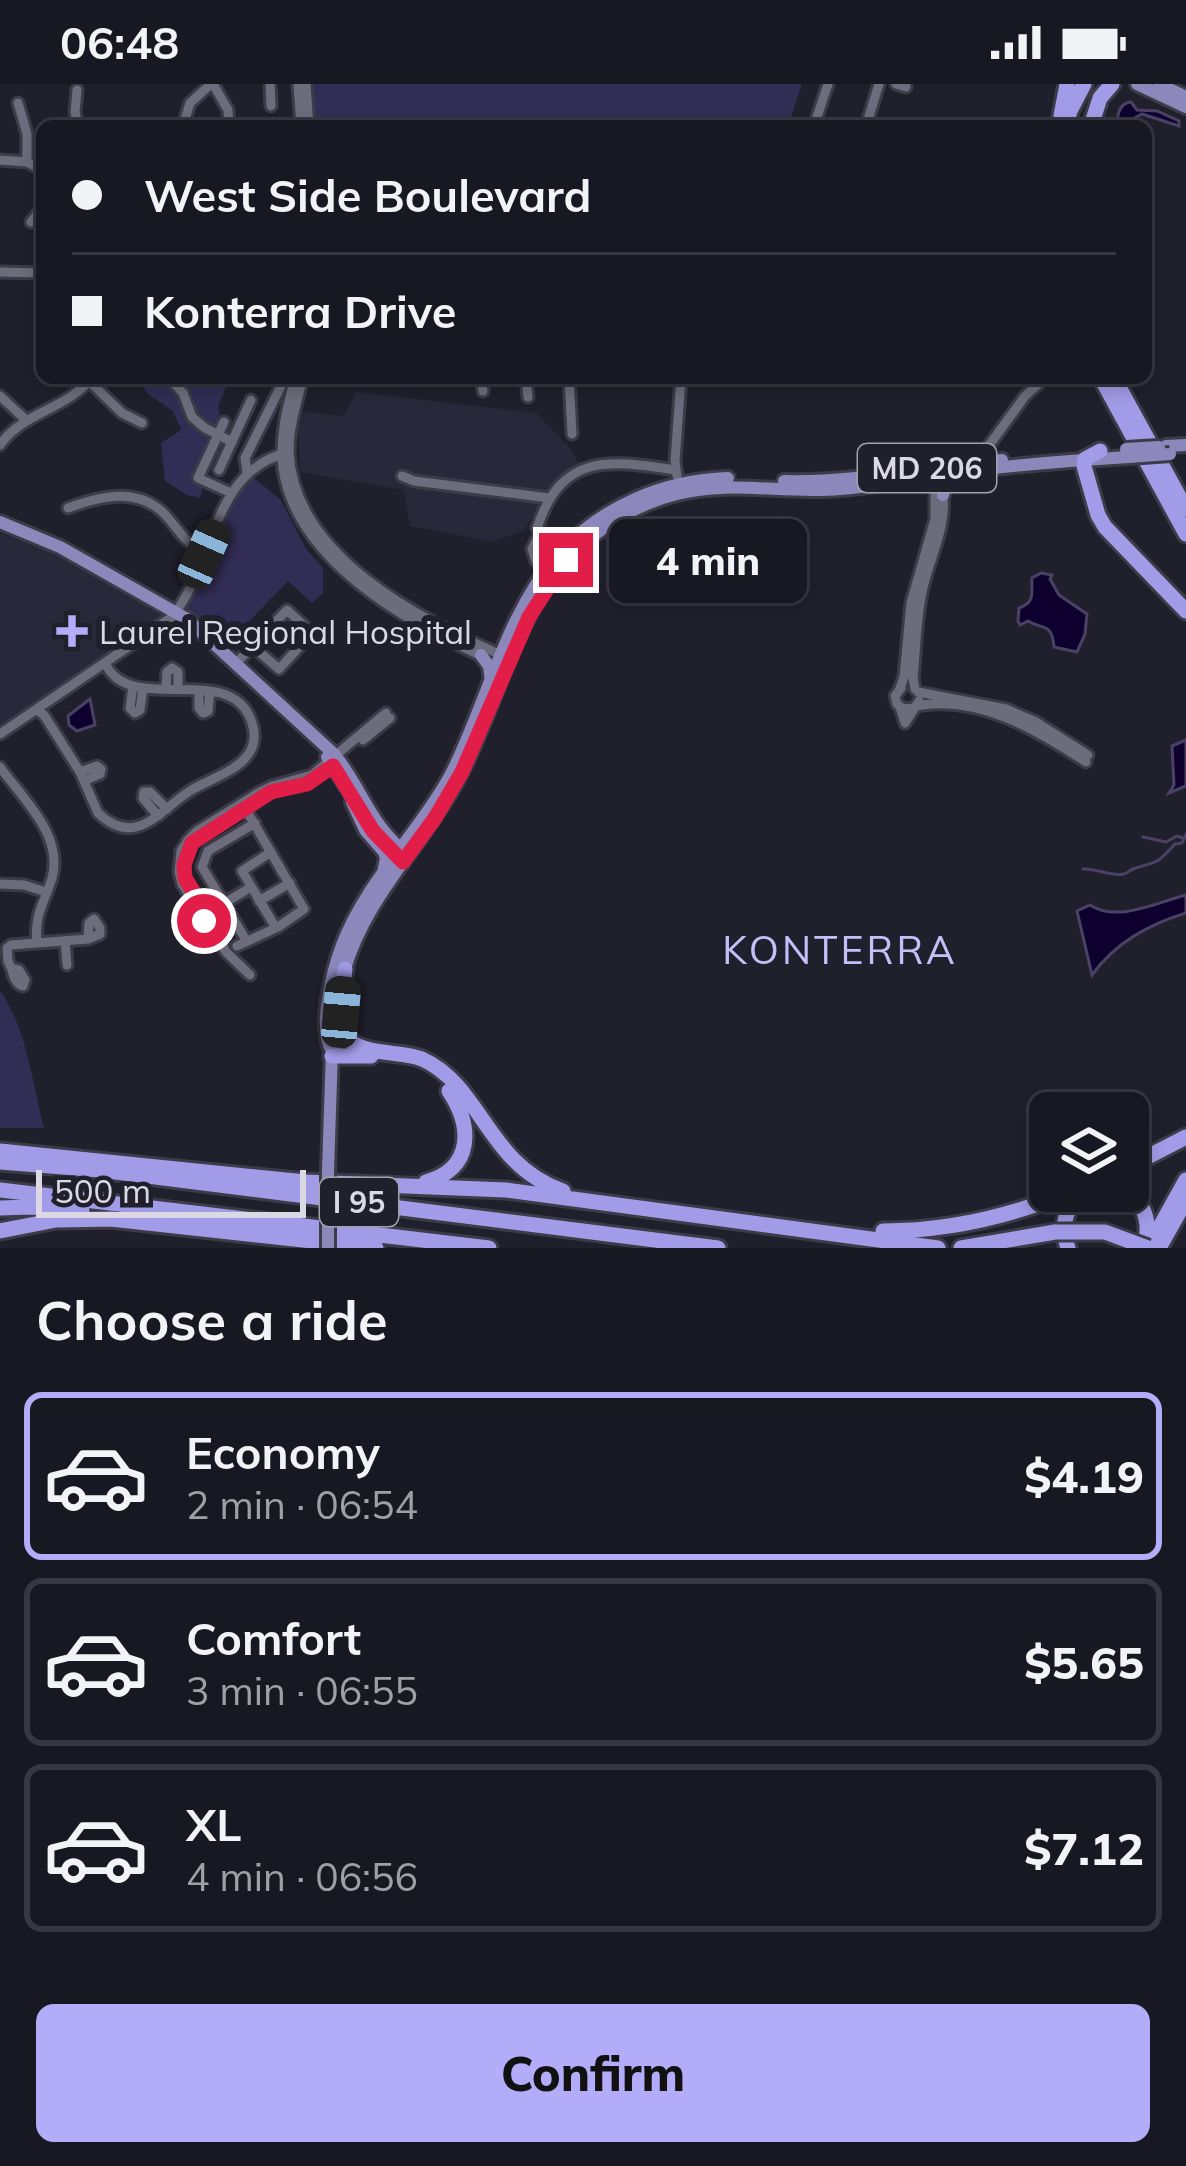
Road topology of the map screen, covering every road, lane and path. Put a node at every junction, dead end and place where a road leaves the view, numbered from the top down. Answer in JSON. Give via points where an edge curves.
{"nodes":[{"id":1,"x":212,"y":84,"type":"edge"},
{"id":2,"x":270,"y":84,"type":"edge"},
{"id":3,"x":302,"y":84,"type":"edge"},
{"id":4,"x":828,"y":84,"type":"edge"},
{"id":5,"x":879,"y":84,"type":"edge"},
{"id":6,"x":1067,"y":84,"type":"edge"},
{"id":7,"x":1089,"y":84,"type":"edge"},
{"id":8,"x":1112,"y":84,"type":"edge"},
{"id":9,"x":1137,"y":84,"type":"edge"},
{"id":10,"x":1159,"y":84,"type":"edge"},
{"id":11,"x":77,"y":90,"type":"dead end"},
{"id":12,"x":1186,"y":97,"type":"edge"},
{"id":13,"x":18,"y":103,"type":"dead end"},
{"id":14,"x":272,"y":106,"type":"dead end"},
{"id":15,"x":1186,"y":107,"type":"edge"},
{"id":16,"x":77,"y":120,"type":"edge"},
{"id":17,"x":185,"y":120,"type":"edge"},
{"id":18,"x":230,"y":120,"type":"edge"},
{"id":19,"x":305,"y":120,"type":"edge"},
{"id":20,"x":816,"y":120,"type":"edge"},
{"id":21,"x":870,"y":120,"type":"edge"},
{"id":22,"x":1063,"y":120,"type":"edge"},
{"id":23,"x":1065,"y":120,"type":"edge"},
{"id":24,"x":1082,"y":120,"type":"edge"},
{"id":25,"x":1093,"y":120,"type":"edge"},
{"id":26,"x":0,"y":160,"type":"edge"},
{"id":27,"x":27,"y":162,"type":"junction"},
{"id":28,"x":36,"y":167,"type":"edge"},
{"id":29,"x":36,"y":216,"type":"edge"},
{"id":30,"x":31,"y":222,"type":"dead end"},
{"id":31,"x":0,"y":272,"type":"edge"},
{"id":32,"x":36,"y":273,"type":"edge"},
{"id":33,"x":85,"y":384,"type":"edge"},
{"id":34,"x":93,"y":384,"type":"edge"},
{"id":35,"x":175,"y":384,"type":"edge"},
{"id":36,"x":282,"y":384,"type":"edge"},
{"id":37,"x":297,"y":384,"type":"edge"},
{"id":38,"x":482,"y":384,"type":"edge"},
{"id":39,"x":527,"y":384,"type":"edge"},
{"id":40,"x":569,"y":384,"type":"edge"},
{"id":41,"x":681,"y":384,"type":"edge"},
{"id":42,"x":1038,"y":384,"type":"edge"},
{"id":43,"x":1104,"y":384,"type":"edge"},
{"id":44,"x":1117,"y":384,"type":"edge"},
{"id":45,"x":483,"y":391,"type":"dead end"},
{"id":46,"x":0,"y":396,"type":"edge"},
{"id":47,"x":528,"y":397,"type":"dead end"},
{"id":48,"x":251,"y":400,"type":"dead end"},
{"id":49,"x":26,"y":420,"type":"junction"},
{"id":50,"x":224,"y":422,"type":"dead end"},
{"id":51,"x":142,"y":423,"type":"dead end"},
{"id":52,"x":572,"y":434,"type":"dead end"},
{"id":53,"x":218,"y":435,"type":"junction"},
{"id":54,"x":995,"y":440,"type":"junction"},
{"id":55,"x":232,"y":442,"type":"junction"},
{"id":56,"x":0,"y":445,"type":"edge"},
{"id":57,"x":1186,"y":449,"type":"edge"},
{"id":58,"x":285,"y":453,"type":"junction"},
{"id":59,"x":1092,"y":455,"type":"junction"},
{"id":60,"x":1001,"y":460,"type":"junction"},
{"id":61,"x":263,"y":461,"type":"junction"},
{"id":62,"x":976,"y":462,"type":"junction"},
{"id":63,"x":204,"y":464,"type":"junction"},
{"id":64,"x":283,"y":468,"type":"junction"},
{"id":65,"x":247,"y":472,"type":"junction"},
{"id":66,"x":937,"y":472,"type":"junction"},
{"id":67,"x":961,"y":472,"type":"junction"},
{"id":68,"x":402,"y":476,"type":"dead end"},
{"id":69,"x":912,"y":479,"type":"junction"},
{"id":70,"x":678,"y":482,"type":"junction"},
{"id":71,"x":231,"y":493,"type":"junction"},
{"id":72,"x":940,"y":495,"type":"junction"},
{"id":73,"x":549,"y":498,"type":"junction"},
{"id":74,"x":68,"y":508,"type":"dead end"},
{"id":75,"x":1186,"y":509,"type":"edge"},
{"id":76,"x":0,"y":522,"type":"edge"},
{"id":77,"x":1186,"y":534,"type":"edge"},
{"id":78,"x":539,"y":535,"type":"junction"},
{"id":79,"x":204,"y":554,"type":"junction"},
{"id":80,"x":563,"y":557,"type":"junction"},
{"id":81,"x":536,"y":561,"type":"dead end"},
{"id":82,"x":918,"y":587,"type":"junction"},
{"id":83,"x":278,"y":601,"type":"dead end"},
{"id":84,"x":287,"y":610,"type":"junction"},
{"id":85,"x":1186,"y":611,"type":"edge"},
{"id":86,"x":177,"y":612,"type":"junction"},
{"id":87,"x":252,"y":646,"type":"junction"},
{"id":88,"x":498,"y":658,"type":"junction"},
{"id":89,"x":236,"y":664,"type":"junction"},
{"id":90,"x":106,"y":665,"type":"junction"},
{"id":91,"x":899,"y":689,"type":"junction"},
{"id":92,"x":916,"y":691,"type":"junction"},
{"id":93,"x":899,"y":706,"type":"junction"},
{"id":94,"x":914,"y":707,"type":"junction"},
{"id":95,"x":38,"y":711,"type":"junction"},
{"id":96,"x":388,"y":716,"type":"dead end"},
{"id":97,"x":0,"y":734,"type":"edge"},
{"id":98,"x":334,"y":760,"type":"junction"},
{"id":99,"x":0,"y":767,"type":"edge"},
{"id":100,"x":347,"y":790,"type":"junction"},
{"id":101,"x":244,"y":806,"type":"junction"},
{"id":102,"x":255,"y":824,"type":"junction"},
{"id":103,"x":418,"y":827,"type":"junction"},
{"id":104,"x":382,"y":831,"type":"junction"},
{"id":105,"x":272,"y":851,"type":"junction"},
{"id":106,"x":402,"y":856,"type":"junction"},
{"id":107,"x":381,"y":878,"type":"junction"},
{"id":108,"x":290,"y":883,"type":"junction"},
{"id":109,"x":0,"y":884,"type":"edge"},
{"id":110,"x":251,"y":887,"type":"junction"},
{"id":111,"x":46,"y":892,"type":"junction"},
{"id":112,"x":260,"y":901,"type":"junction"},
{"id":113,"x":224,"y":904,"type":"junction"},
{"id":114,"x":205,"y":914,"type":"junction"},
{"id":115,"x":276,"y":928,"type":"junction"},
{"id":116,"x":88,"y":938,"type":"dead end"},
{"id":117,"x":65,"y":941,"type":"junction"},
{"id":118,"x":37,"y":943,"type":"junction"},
{"id":119,"x":68,"y":965,"type":"dead end"},
{"id":120,"x":345,"y":969,"type":"junction"},
{"id":121,"x":12,"y":970,"type":"dead end"},
{"id":122,"x":250,"y":975,"type":"dead end"},
{"id":123,"x":382,"y":1050,"type":"junction"},
{"id":124,"x":332,"y":1053,"type":"junction"},
{"id":125,"x":1186,"y":1136,"type":"edge"},
{"id":126,"x":0,"y":1150,"type":"edge"},
{"id":127,"x":1149,"y":1156,"type":"edge"},
{"id":128,"x":0,"y":1162,"type":"edge"},
{"id":129,"x":1186,"y":1180,"type":"edge"},
{"id":130,"x":306,"y":1182,"type":"junction"},
{"id":131,"x":0,"y":1190,"type":"edge"},
{"id":132,"x":0,"y":1204,"type":"edge"},
{"id":133,"x":1186,"y":1204,"type":"edge"},
{"id":134,"x":1029,"y":1206,"type":"edge"},
{"id":135,"x":642,"y":1208,"type":"junction"},
{"id":136,"x":1068,"y":1212,"type":"edge"},
{"id":137,"x":1145,"y":1212,"type":"edge"},
{"id":138,"x":217,"y":1215,"type":"junction"},
{"id":139,"x":775,"y":1225,"type":"junction"},
{"id":140,"x":0,"y":1231,"type":"edge"},
{"id":141,"x":258,"y":1234,"type":"junction"},
{"id":142,"x":1162,"y":1243,"type":"edge"},
{"id":143,"x":328,"y":1248,"type":"edge"},
{"id":144,"x":376,"y":1248,"type":"edge"},
{"id":145,"x":489,"y":1248,"type":"edge"},
{"id":146,"x":718,"y":1248,"type":"edge"},
{"id":147,"x":938,"y":1248,"type":"edge"},
{"id":148,"x":964,"y":1248,"type":"edge"},
{"id":149,"x":1068,"y":1248,"type":"edge"},
{"id":150,"x":1147,"y":1248,"type":"edge"}],
"edges":[{"from":1,"to":17,"type":"street"},
{"from":1,"to":18,"type":"street"},
{"from":2,"to":14,"type":"street"},
{"from":3,"to":19,"type":"street"},
{"from":4,"to":20,"type":"street"},
{"from":5,"to":21,"type":"street"},
{"from":6,"to":22,"type":"highway"},
{"from":7,"to":23,"type":"highway"},
{"from":7,"to":24,"type":"highway"},
{"from":8,"to":25,"type":"highway"},
{"from":9,"to":15,"type":"main road"},
{"from":10,"to":12,"type":"main road"},
{"from":11,"to":16,"type":"street"},
{"from":13,"to":27,"type":"street"},
{"from":26,"to":27,"type":"street"},
{"from":27,"to":28,"type":"street"},
{"from":29,"to":30,"type":"street"},
{"from":31,"to":32,"type":"street"},
{"from":33,"to":49,"type":"street"},
{"from":34,"to":51,"type":"street"},
{"from":35,"to":53,"type":"street","via":[[192,417]]},
{"from":36,"to":65,"type":"street","via":[[245,458]]},
{"from":37,"to":58,"type":"street"},
{"from":38,"to":45,"type":"street"},
{"from":39,"to":47,"type":"street"},
{"from":40,"to":52,"type":"street"},
{"from":41,"to":70,"type":"street"},
{"from":42,"to":54,"type":"street"},
{"from":43,"to":77,"type":"highway"},
{"from":44,"to":75,"type":"highway"},
{"from":46,"to":49,"type":"street"},
{"from":48,"to":55,"type":"street"},
{"from":49,"to":56,"type":"street"},
{"from":50,"to":53,"type":"street"},
{"from":53,"to":55,"type":"street"},
{"from":53,"to":63,"type":"street"},
{"from":54,"to":60,"type":"street","via":[[992,452]]},
{"from":54,"to":62,"type":"street"},
{"from":55,"to":63,"type":"street","via":[[224,472]]},
{"from":57,"to":59,"type":"main road","number":"MD 206","bridge":true},
{"from":58,"to":61,"type":"street"},
{"from":58,"to":64,"type":"street"},
{"from":58,"to":88,"type":"street","via":[[303,507],[338,555]]},
{"from":59,"to":60,"type":"main road","number":"MD 206"},
{"from":59,"to":67,"type":"main road","number":"MD 206"},
{"from":59,"to":85,"type":"highway","via":[[1092,495],[1105,527]]},
{"from":60,"to":62,"type":"main road","number":"MD 206"},
{"from":61,"to":64,"type":"street"},
{"from":61,"to":65,"type":"street"},
{"from":62,"to":66,"type":"main road","number":"MD 206"},
{"from":63,"to":71,"type":"street","via":[[200,481]]},
{"from":64,"to":88,"type":"street","via":[[298,517],[332,560],[410,618]]},
{"from":65,"to":71,"type":"street"},
{"from":66,"to":67,"type":"main road","number":"MD 206"},
{"from":66,"to":69,"type":"main road","number":"MD 206"},
{"from":66,"to":70,"type":"main road","number":"MD 206"},
{"from":66,"to":72,"type":"street"},
{"from":67,"to":72,"type":"main road"},
{"from":68,"to":73,"type":"street"},
{"from":69,"to":70,"type":"main road","number":"MD 206","via":[[831,490]]},
{"from":69,"to":72,"type":"main road"},
{"from":70,"to":73,"type":"street","via":[[617,462],[598,464]]},
{"from":70,"to":80,"type":"main road","number":"MD 206"},
{"from":71,"to":79,"type":"street"},
{"from":72,"to":82,"type":"street"},
{"from":73,"to":78,"type":"street"},
{"from":74,"to":79,"type":"street","via":[[133,496],[157,507]]},
{"from":76,"to":86,"type":"main road"},
{"from":78,"to":80,"type":"street"},
{"from":78,"to":81,"type":"street"},
{"from":79,"to":86,"type":"street"},
{"from":80,"to":88,"type":"main road","number":"MD 206"},
{"from":80,"to":88,"type":"main road","number":"MD 206","via":[[532,592]]},
{"from":82,"to":91,"type":"street"},
{"from":82,"to":92,"type":"street"},
{"from":83,"to":84,"type":"street"},
{"from":84,"to":87,"type":"street"},
{"from":84,"to":87,"type":"street","via":[[312,635],[281,668]]},
{"from":86,"to":89,"type":"main road"},
{"from":86,"to":90,"type":"street"},
{"from":87,"to":89,"type":"street"},
{"from":88,"to":103,"type":"main road","number":"MD 206","via":[[451,773]]},
{"from":88,"to":106,"type":"main road","number":"MD 206","via":[[462,772]]},
{"from":89,"to":98,"type":"main road"},
{"from":90,"to":95,"type":"street"},
{"from":90,"to":95,"type":"street","via":[[134,686],[231,696],[253,730],[244,761],[136,827],[114,824],[98,813]]},
{"from":91,"to":92,"type":"street"},
{"from":91,"to":93,"type":"street"},
{"from":91,"to":93,"type":"street","via":[[884,696]]},
{"from":92,"to":94,"type":"street"},
{"from":92,"to":94,"type":"street","via":[[1006,709],[1087,759],[1006,717]]},
{"from":93,"to":94,"type":"street","via":[[905,723]]},
{"from":95,"to":97,"type":"street"},
{"from":96,"to":98,"type":"street"},
{"from":98,"to":100,"type":"main road"},
{"from":98,"to":101,"type":"street","via":[[313,781]]},
{"from":98,"to":104,"type":"main road"},
{"from":99,"to":111,"type":"street","via":[[52,850]]},
{"from":100,"to":106,"type":"main road","via":[[373,831]]},
{"from":100,"to":107,"type":"main road","via":[[384,852]]},
{"from":101,"to":102,"type":"street"},
{"from":101,"to":114,"type":"street","via":[[187,854],[185,878]]},
{"from":102,"to":105,"type":"street"},
{"from":102,"to":113,"type":"street","via":[[203,860]]},
{"from":103,"to":104,"type":"main road","via":[[401,837]]},
{"from":103,"to":106,"type":"main road","number":"MD 206"},
{"from":104,"to":106,"type":"main road"},
{"from":105,"to":108,"type":"street"},
{"from":105,"to":110,"type":"street","via":[[242,871]]},
{"from":106,"to":107,"type":"main road","number":"MD 206"},
{"from":106,"to":120,"type":"main road","number":"MD 206"},
{"from":107,"to":124,"type":"main road","number":"MD 206","via":[[334,968]]},
{"from":108,"to":112,"type":"street"},
{"from":108,"to":115,"type":"street","via":[[304,909]]},
{"from":109,"to":111,"type":"street"},
{"from":110,"to":112,"type":"street"},
{"from":110,"to":113,"type":"street"},
{"from":111,"to":118,"type":"street"},
{"from":112,"to":115,"type":"street"},
{"from":113,"to":114,"type":"street"},
{"from":113,"to":115,"type":"street","via":[[241,943]]},
{"from":114,"to":122,"type":"street"},
{"from":116,"to":117,"type":"street"},
{"from":117,"to":118,"type":"street"},
{"from":117,"to":119,"type":"street"},
{"from":118,"to":121,"type":"street","via":[[8,948]]},
{"from":120,"to":123,"type":"highway","via":[[344,1034]]},
{"from":120,"to":124,"type":"main road","number":"MD 206"},
{"from":123,"to":124,"type":"highway"},
{"from":123,"to":135,"type":"highway","via":[[420,1058],[448,1076],[505,1153],[536,1179]]},
{"from":124,"to":130,"type":"highway","via":[[392,1056],[427,1070],[455,1100],[464,1145],[450,1170],[427,1182]]},
{"from":124,"to":143,"type":"main road","number":"MD 206","bridge":true},
{"from":125,"to":127,"type":"highway"},
{"from":126,"to":130,"type":"highway"},
{"from":128,"to":146,"type":"highway","number":"I 95"},
{"from":129,"to":150,"type":"highway"},
{"from":130,"to":135,"type":"highway","via":[[506,1190]]},
{"from":131,"to":138,"type":"highway","number":"I 95"},
{"from":132,"to":138,"type":"highway","via":[[29,1199]]},
{"from":132,"to":141,"type":"highway"},
{"from":133,"to":142,"type":"highway"},
{"from":134,"to":139,"type":"highway","via":[[934,1228]]},
{"from":135,"to":139,"type":"highway"},
{"from":136,"to":149,"type":"highway"},
{"from":137,"to":150,"type":"highway"},
{"from":138,"to":145,"type":"highway","number":"I 95"},
{"from":139,"to":147,"type":"highway"},
{"from":140,"to":141,"type":"highway","via":[[111,1219]]},
{"from":141,"to":144,"type":"highway"},
{"from":148,"to":150,"type":"highway","bridge":true,"via":[[1055,1232],[1105,1232]]}]}
